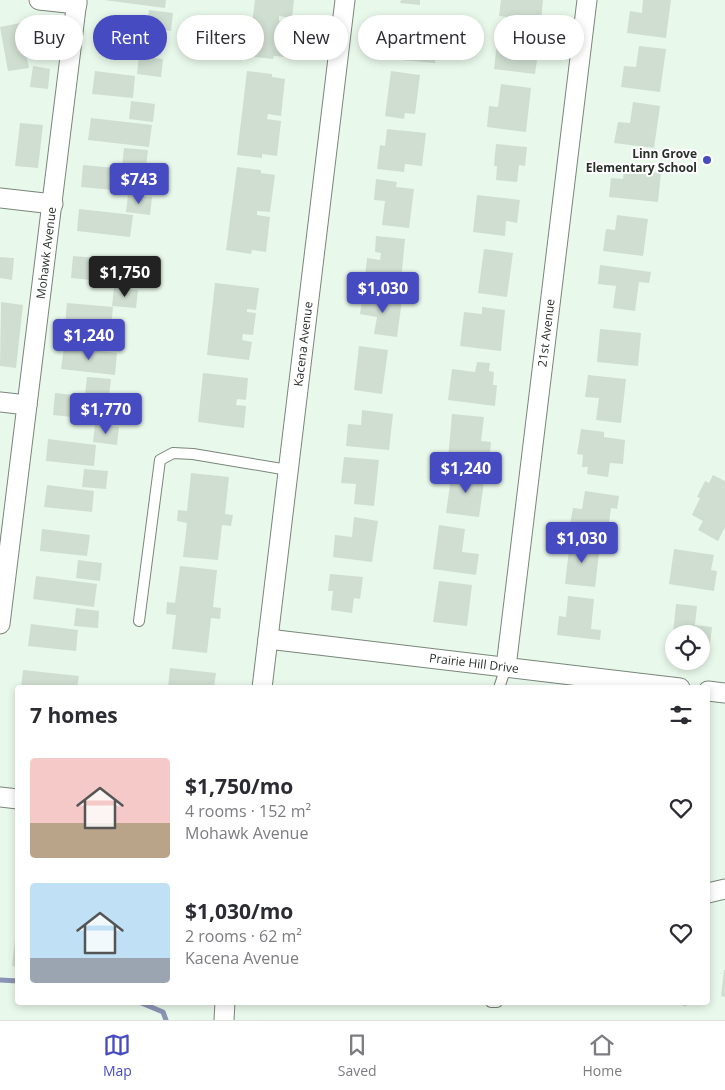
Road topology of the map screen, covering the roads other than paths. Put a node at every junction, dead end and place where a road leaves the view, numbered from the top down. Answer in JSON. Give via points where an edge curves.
{"nodes":[{"id":1,"x":39,"y":0,"type":"edge"},
{"id":2,"x":345,"y":0,"type":"edge"},
{"id":3,"x":587,"y":0,"type":"edge"},
{"id":4,"x":77,"y":2,"type":"edge"},
{"id":5,"x":0,"y":198,"type":"edge"},
{"id":6,"x":53,"y":204,"type":"junction"},
{"id":7,"x":0,"y":402,"type":"edge"},
{"id":8,"x":27,"y":405,"type":"junction"},
{"id":9,"x":288,"y":470,"type":"junction"},
{"id":10,"x":1,"y":599,"type":"edge"},
{"id":11,"x":139,"y":621,"type":"dead end"},
{"id":12,"x":0,"y":624,"type":"edge"},
{"id":13,"x":268,"y":639,"type":"junction"},
{"id":14,"x":506,"y":667,"type":"junction"},
{"id":15,"x":262,"y":685,"type":"edge"},
{"id":16,"x":500,"y":685,"type":"edge"},
{"id":17,"x":655,"y":685,"type":"edge"},
{"id":18,"x":710,"y":691,"type":"edge"},
{"id":19,"x":725,"y":693,"type":"edge"},
{"id":20,"x":0,"y":797,"type":"edge"},
{"id":21,"x":15,"y":799,"type":"edge"},
{"id":22,"x":725,"y":889,"type":"edge"},
{"id":23,"x":710,"y":893,"type":"edge"},
{"id":24,"x":226,"y":1005,"type":"edge"},
{"id":25,"x":224,"y":1020,"type":"edge"}],
"edges":[{"from":1,"to":4,"type":"street"},
{"from":2,"to":9,"type":"street","name":"Kacena Avenue"},
{"from":3,"to":14,"type":"street","name":"21st Avenue"},
{"from":4,"to":6,"type":"street","name":"Mohawk Avenue"},
{"from":5,"to":6,"type":"street"},
{"from":6,"to":8,"type":"street","name":"Mohawk Avenue"},
{"from":7,"to":8,"type":"street"},
{"from":8,"to":10,"type":"street","name":"Mohawk Avenue"},
{"from":9,"to":11,"type":"lane","via":[[193,454],[173,453],[160,460]]},
{"from":9,"to":13,"type":"street","name":"Kacena Avenue"},
{"from":10,"to":12,"type":"street","name":"Mohawk Avenue"},
{"from":13,"to":14,"type":"street","name":"Prairie Hill Drive"},
{"from":13,"to":15,"type":"street","name":"Kacena Avenue"},
{"from":14,"to":16,"type":"lane"},
{"from":14,"to":17,"type":"street","name":"Prairie Hill Drive"},
{"from":18,"to":19,"type":"street"},
{"from":20,"to":21,"type":"street"},
{"from":22,"to":23,"type":"street"},
{"from":24,"to":25,"type":"street"}]}
